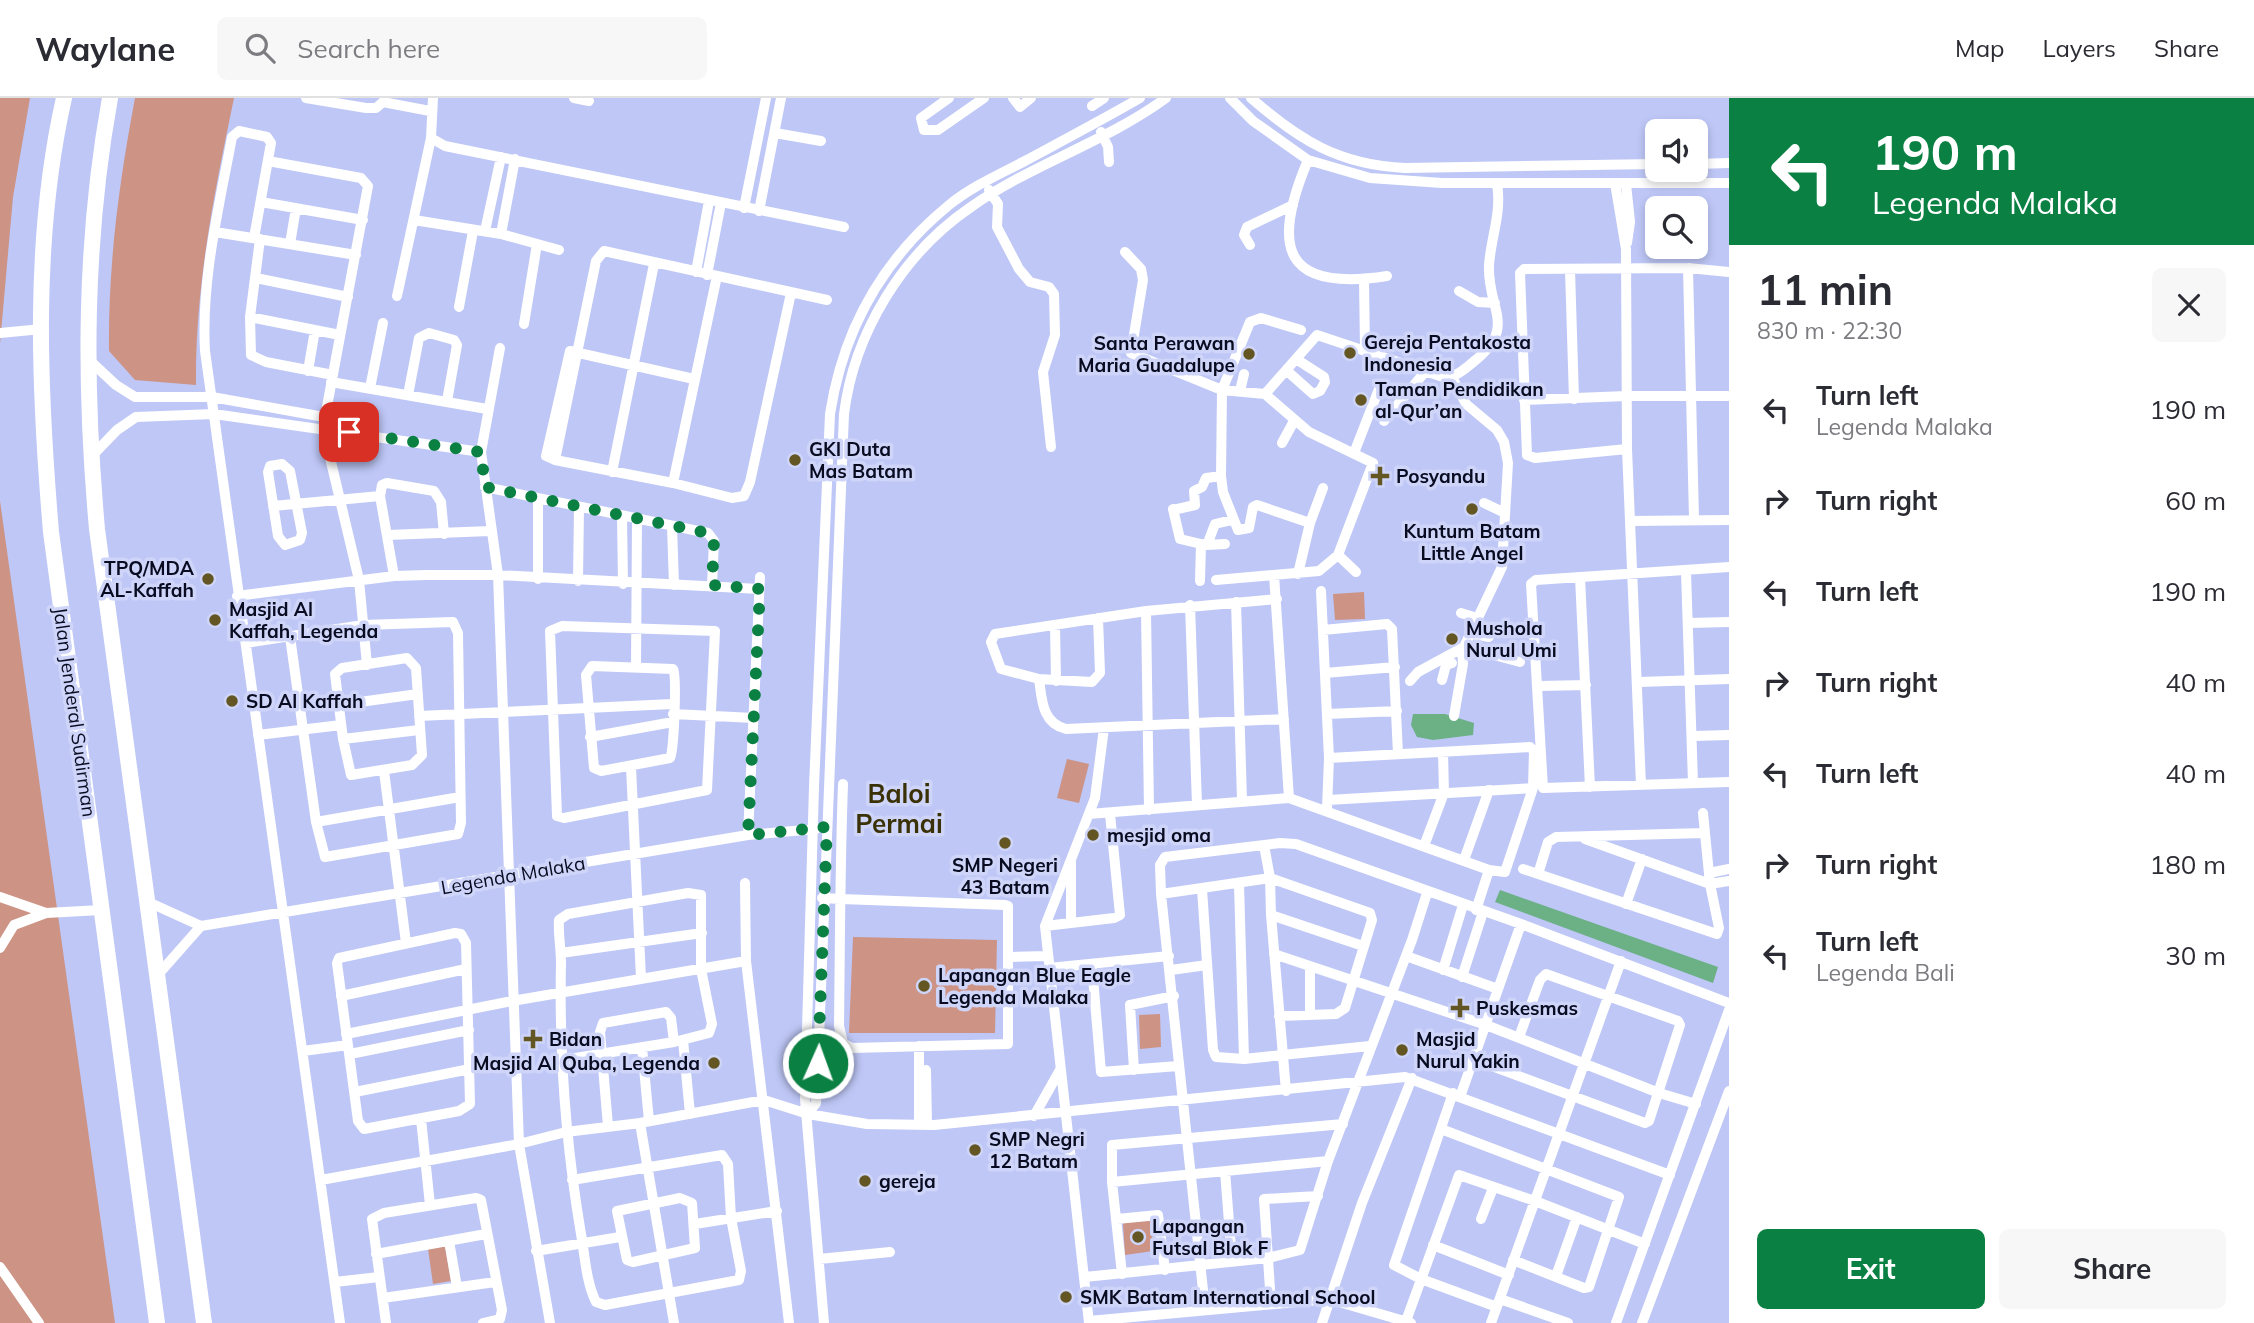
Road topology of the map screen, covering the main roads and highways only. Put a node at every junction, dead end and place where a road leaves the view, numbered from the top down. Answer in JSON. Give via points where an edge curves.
{"nodes":[{"id":1,"x":64,"y":98,"type":"edge"},
{"id":2,"x":110,"y":98,"type":"edge"},
{"id":3,"x":157,"y":1323,"type":"edge"},
{"id":4,"x":204,"y":1323,"type":"edge"}],
"edges":[{"from":1,"to":3,"type":"highway","name":"Jalan Jenderal Sudirman","via":[[48,192],[42,329],[45,461]]},
{"from":2,"to":4,"type":"highway","via":[[94,197],[88,280],[90,458]]}]}
